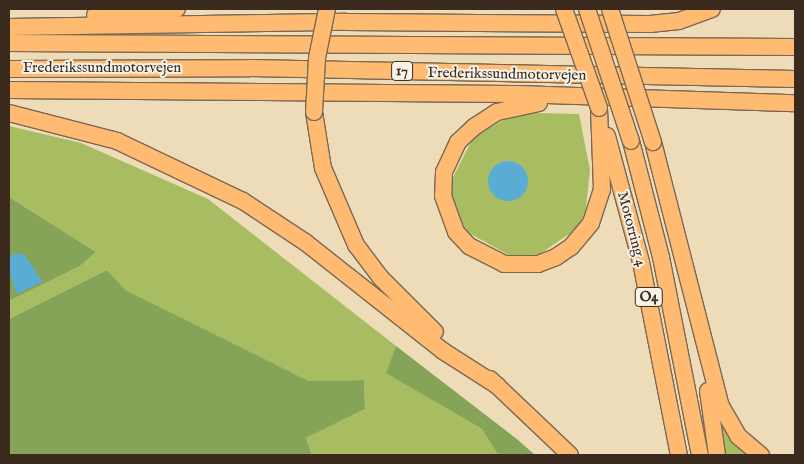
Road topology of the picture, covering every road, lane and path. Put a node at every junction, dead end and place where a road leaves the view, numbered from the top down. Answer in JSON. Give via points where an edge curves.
{"nodes":[{"id":1,"x":177,"y":9,"type":"edge"},
{"id":2,"x":328,"y":9,"type":"edge"},
{"id":3,"x":564,"y":9,"type":"edge"},
{"id":4,"x":587,"y":9,"type":"edge"},
{"id":5,"x":610,"y":9,"type":"edge"},
{"id":6,"x":712,"y":9,"type":"edge"},
{"id":7,"x":9,"y":19,"type":"edge"},
{"id":8,"x":9,"y":27,"type":"edge"},
{"id":9,"x":9,"y":43,"type":"edge"},
{"id":10,"x":795,"y":47,"type":"edge"},
{"id":11,"x":9,"y":69,"type":"edge"},
{"id":12,"x":795,"y":79,"type":"edge"},
{"id":13,"x":9,"y":90,"type":"edge"},
{"id":14,"x":583,"y":99,"type":"junction"},
{"id":15,"x":795,"y":103,"type":"edge"},
{"id":16,"x":9,"y":113,"type":"edge"},
{"id":17,"x":605,"y":140,"type":"junction"},
{"id":18,"x":700,"y":331,"type":"junction"},
{"id":19,"x":498,"y":386,"type":"junction"},
{"id":20,"x":570,"y":455,"type":"edge"},
{"id":21,"x":679,"y":455,"type":"edge"},
{"id":22,"x":700,"y":455,"type":"edge"},
{"id":23,"x":717,"y":455,"type":"edge"},
{"id":24,"x":761,"y":455,"type":"edge"}],
"edges":[{"from":1,"to":7,"type":"highway"},
{"from":2,"to":19,"type":"highway","bridge":true,"via":[[317,58],[314,112],[323,168],[356,245],[406,306]]},
{"from":3,"to":17,"type":"highway","bridge":true,"via":[[599,108]]},
{"from":4,"to":22,"type":"highway","name":"Motorring 4","number":"O4","bridge":true,"via":[[631,141],[663,266]]},
{"from":5,"to":18,"type":"highway","bridge":true,"via":[[653,142]]},
{"from":6,"to":8,"type":"highway","via":[[679,21],[650,24],[346,22]]},
{"from":9,"to":10,"type":"highway","name":"Frederikssundmotorvejen","number":"17"},
{"from":11,"to":12,"type":"highway","name":"Frederikssundmotorvejen","number":"17","via":[[250,68]]},
{"from":13,"to":14,"type":"highway","via":[[371,92]]},
{"from":14,"to":15,"type":"highway"},
{"from":14,"to":17,"type":"highway","via":[[520,105],[497,112],[458,142],[444,172],[443,196],[456,232],[469,246],[504,264],[538,264],[564,252],[584,235],[598,208]]},
{"from":16,"to":19,"type":"highway","via":[[117,141],[243,201],[305,242],[442,351]]},
{"from":17,"to":21,"type":"highway","name":"Motorring 4","number":"O4","via":[[647,289]]},
{"from":18,"to":23,"type":"highway"},
{"from":18,"to":24,"type":"highway","via":[[727,419],[745,444]]},
{"from":19,"to":20,"type":"highway"}]}
